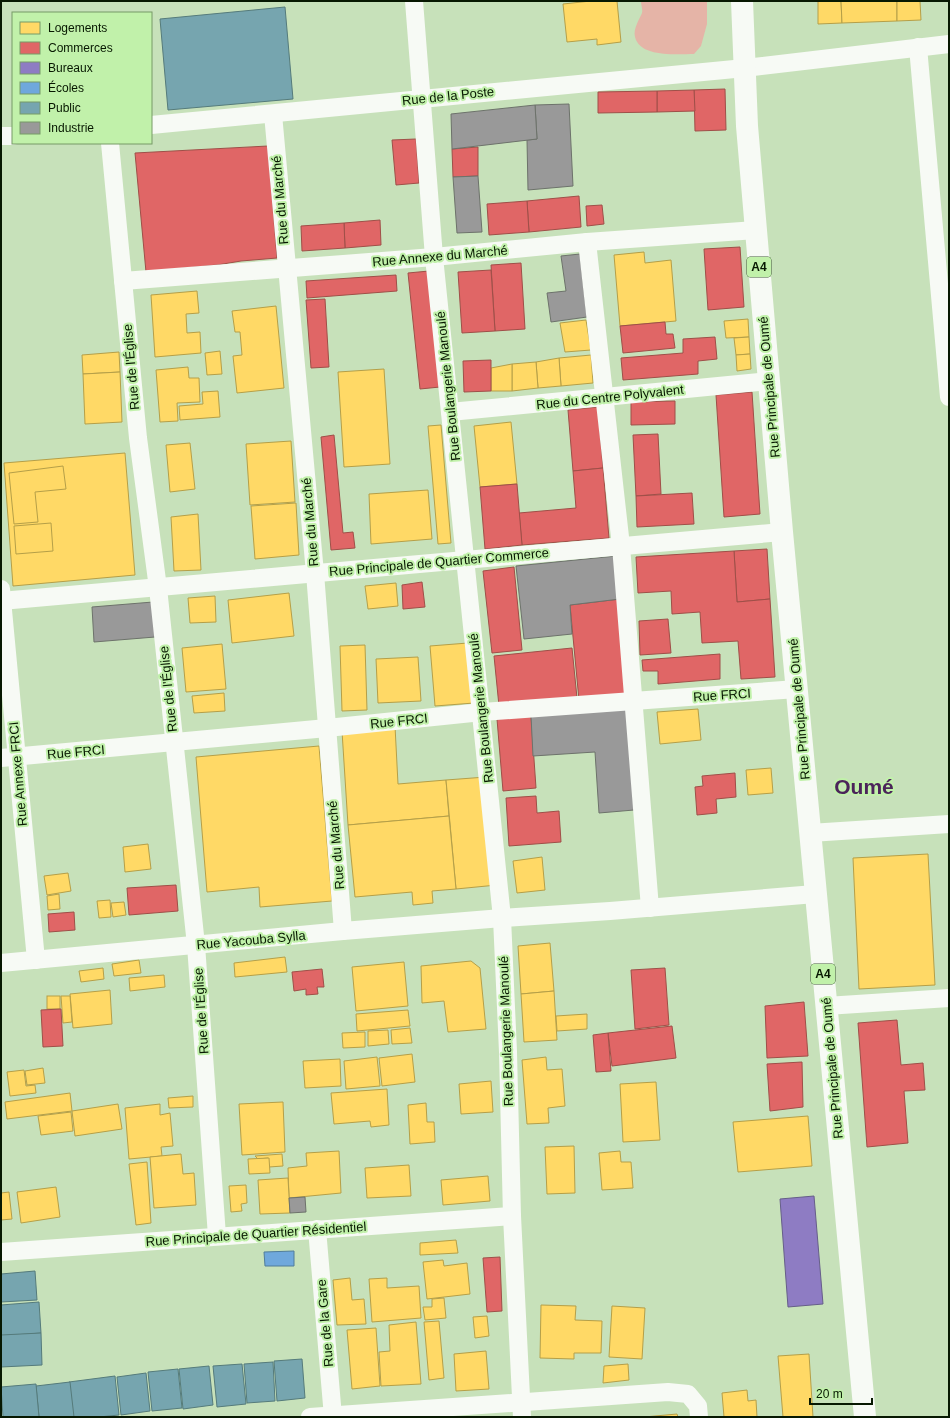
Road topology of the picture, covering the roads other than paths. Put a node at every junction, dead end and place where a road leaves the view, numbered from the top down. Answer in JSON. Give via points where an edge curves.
{"nodes":[{"id":1,"x":414,"y":1,"type":"edge"},
{"id":2,"x":742,"y":1,"type":"edge"},
{"id":3,"x":949,"y":44,"type":"edge"},
{"id":4,"x":918,"y":47,"type":"junction"},
{"id":5,"x":745,"y":68,"type":"junction"},
{"id":6,"x":422,"y":99,"type":"junction"},
{"id":7,"x":273,"y":114,"type":"junction"},
{"id":8,"x":152,"y":125,"type":"edge"},
{"id":9,"x":1,"y":136,"type":"edge"},
{"id":10,"x":12,"y":136,"type":"edge"},
{"id":11,"x":110,"y":144,"type":"edge"},
{"id":12,"x":756,"y":230,"type":"junction"},
{"id":13,"x":587,"y":242,"type":"junction"},
{"id":14,"x":434,"y":257,"type":"junction"},
{"id":15,"x":286,"y":268,"type":"junction"},
{"id":16,"x":123,"y":281,"type":"junction"},
{"id":17,"x":948,"y":362,"type":"edge"},
{"id":18,"x":769,"y":381,"type":"junction"},
{"id":19,"x":949,"y":397,"type":"edge"},
{"id":20,"x":605,"y":398,"type":"junction"},
{"id":21,"x":450,"y":412,"type":"junction"},
{"id":22,"x":782,"y":532,"type":"junction"},
{"id":23,"x":621,"y":546,"type":"junction"},
{"id":24,"x":466,"y":559,"type":"junction"},
{"id":25,"x":314,"y":573,"type":"junction"},
{"id":26,"x":158,"y":588,"type":"junction"},
{"id":27,"x":1,"y":597,"type":"edge"},
{"id":28,"x":797,"y":689,"type":"junction"},
{"id":29,"x":633,"y":701,"type":"junction"},
{"id":30,"x":482,"y":712,"type":"junction"},
{"id":31,"x":327,"y":728,"type":"junction"},
{"id":32,"x":174,"y":743,"type":"junction"},
{"id":33,"x":9,"y":758,"type":"edge"},
{"id":34,"x":949,"y":824,"type":"edge"},
{"id":35,"x":810,"y":833,"type":"junction"},
{"id":36,"x":815,"y":894,"type":"junction"},
{"id":37,"x":650,"y":908,"type":"junction"},
{"id":38,"x":502,"y":918,"type":"junction"},
{"id":39,"x":343,"y":931,"type":"junction"},
{"id":40,"x":196,"y":945,"type":"junction"},
{"id":41,"x":36,"y":960,"type":"junction"},
{"id":42,"x":1,"y":963,"type":"edge"},
{"id":43,"x":949,"y":998,"type":"edge"},
{"id":44,"x":826,"y":1006,"type":"junction"},
{"id":45,"x":512,"y":1216,"type":"junction"},
{"id":46,"x":317,"y":1229,"type":"junction"},
{"id":47,"x":218,"y":1236,"type":"junction"},
{"id":48,"x":1,"y":1252,"type":"edge"},
{"id":49,"x":521,"y":1410,"type":"edge"},
{"id":50,"x":333,"y":1416,"type":"edge"},
{"id":51,"x":310,"y":1417,"type":"edge"},
{"id":52,"x":699,"y":1417,"type":"edge"},
{"id":53,"x":865,"y":1417,"type":"edge"}],
"edges":[{"from":1,"to":6,"type":"street","name":"Rue Boulangerie Manoulé"},
{"from":2,"to":5,"type":"main road","name":"Rue Principale de Oumé","number":"A4"},
{"from":3,"to":4,"type":"street","name":"Rue de la Poste"},
{"from":4,"to":5,"type":"street","name":"Rue de la Poste"},
{"from":4,"to":17,"type":"street"},
{"from":5,"to":6,"type":"street","name":"Rue de la Poste"},
{"from":5,"to":12,"type":"main road","name":"Rue Principale de Oumé","number":"A4"},
{"from":6,"to":7,"type":"street","name":"Rue de la Poste"},
{"from":6,"to":14,"type":"street","name":"Rue Boulangerie Manoulé"},
{"from":7,"to":8,"type":"street","name":"Rue de la Poste"},
{"from":7,"to":15,"type":"street","name":"Rue du Marché"},
{"from":9,"to":10,"type":"street"},
{"from":11,"to":16,"type":"street","name":"Rue de l'Église"},
{"from":12,"to":13,"type":"street","name":"Rue Annexe du Marché"},
{"from":12,"to":18,"type":"main road","name":"Rue Principale de Oumé","number":"A4"},
{"from":13,"to":14,"type":"street","name":"Rue Annexe du Marché"},
{"from":13,"to":20,"type":"street"},
{"from":14,"to":15,"type":"street","name":"Rue Annexe du Marché"},
{"from":14,"to":21,"type":"street","name":"Rue Boulangerie Manoulé"},
{"from":15,"to":16,"type":"street","name":"Rue Annexe du Marché"},
{"from":15,"to":25,"type":"street","name":"Rue du Marché"},
{"from":16,"to":26,"type":"street","name":"Rue de l'Église","via":[[138,438]]},
{"from":17,"to":19,"type":"street"},
{"from":18,"to":20,"type":"street","name":"Rue du Centre Polyvalent"},
{"from":18,"to":22,"type":"main road","name":"Rue Principale de Oumé","number":"A4"},
{"from":20,"to":21,"type":"street","name":"Rue du Centre Polyvalent"},
{"from":20,"to":23,"type":"street"},
{"from":21,"to":24,"type":"street","name":"Rue Boulangerie Manoulé"},
{"from":22,"to":23,"type":"street","name":"Rue Principale de Quartier Commerce"},
{"from":22,"to":28,"type":"main road","name":"Rue Principale de Oumé","number":"A4"},
{"from":23,"to":24,"type":"street","name":"Rue Principale de Quartier Commerce"},
{"from":23,"to":29,"type":"street"},
{"from":24,"to":25,"type":"street","name":"Rue Principale de Quartier Commerce"},
{"from":24,"to":30,"type":"street","name":"Rue Boulangerie Manoulé"},
{"from":25,"to":26,"type":"street","name":"Rue Principale de Quartier Commerce"},
{"from":25,"to":31,"type":"street","name":"Rue du Marché"},
{"from":26,"to":27,"type":"street","name":"Rue Principale de Quartier Commerce"},
{"from":26,"to":32,"type":"street","name":"Rue de l'Église"},
{"from":27,"to":33,"type":"street","name":"Rue Annexe FRCI"},
{"from":28,"to":29,"type":"street","name":"Rue FRCI"},
{"from":28,"to":35,"type":"main road","name":"Rue Principale de Oumé","number":"A4"},
{"from":29,"to":30,"type":"street","name":"Rue FRCI"},
{"from":29,"to":37,"type":"street"},
{"from":30,"to":31,"type":"street","name":"Rue FRCI"},
{"from":30,"to":38,"type":"street","name":"Rue Boulangerie Manoulé"},
{"from":31,"to":32,"type":"street","name":"Rue FRCI"},
{"from":31,"to":39,"type":"street","name":"Rue du Marché"},
{"from":32,"to":33,"type":"street","name":"Rue FRCI"},
{"from":32,"to":40,"type":"street","name":"Rue de l'Église"},
{"from":33,"to":41,"type":"street","name":"Rue Annexe FRCI"},
{"from":34,"to":35,"type":"street"},
{"from":35,"to":36,"type":"main road","name":"Rue Principale de Oumé","number":"A4"},
{"from":36,"to":37,"type":"street","name":"Rue Yacouba Sylla"},
{"from":36,"to":44,"type":"main road","name":"Rue Principale de Oumé","number":"A4"},
{"from":37,"to":38,"type":"street","name":"Rue Yacouba Sylla"},
{"from":38,"to":39,"type":"street","name":"Rue Yacouba Sylla"},
{"from":38,"to":45,"type":"street","name":"Rue Boulangerie Manoulé"},
{"from":39,"to":40,"type":"street","name":"Rue Yacouba Sylla"},
{"from":40,"to":41,"type":"street","name":"Rue Yacouba Sylla"},
{"from":40,"to":47,"type":"street","name":"Rue de l'Église"},
{"from":41,"to":42,"type":"street","name":"Rue Yacouba Sylla"},
{"from":43,"to":44,"type":"street"},
{"from":44,"to":53,"type":"main road","name":"Rue Principale de Oumé","number":"A4"},
{"from":45,"to":46,"type":"street","name":"Rue Principale de Quartier Résidentiel"},
{"from":45,"to":49,"type":"street","name":"Rue Boulangerie Manoulé"},
{"from":46,"to":47,"type":"street","name":"Rue Principale de Quartier Résidentiel"},
{"from":46,"to":50,"type":"street","name":"Rue de la Gare"},
{"from":47,"to":48,"type":"street","name":"Rue Principale de Quartier Résidentiel"},
{"from":49,"to":50,"type":"street"},
{"from":49,"to":52,"type":"street","via":[[668,1392],[688,1394],[698,1406]]},
{"from":50,"to":51,"type":"street"}]}
